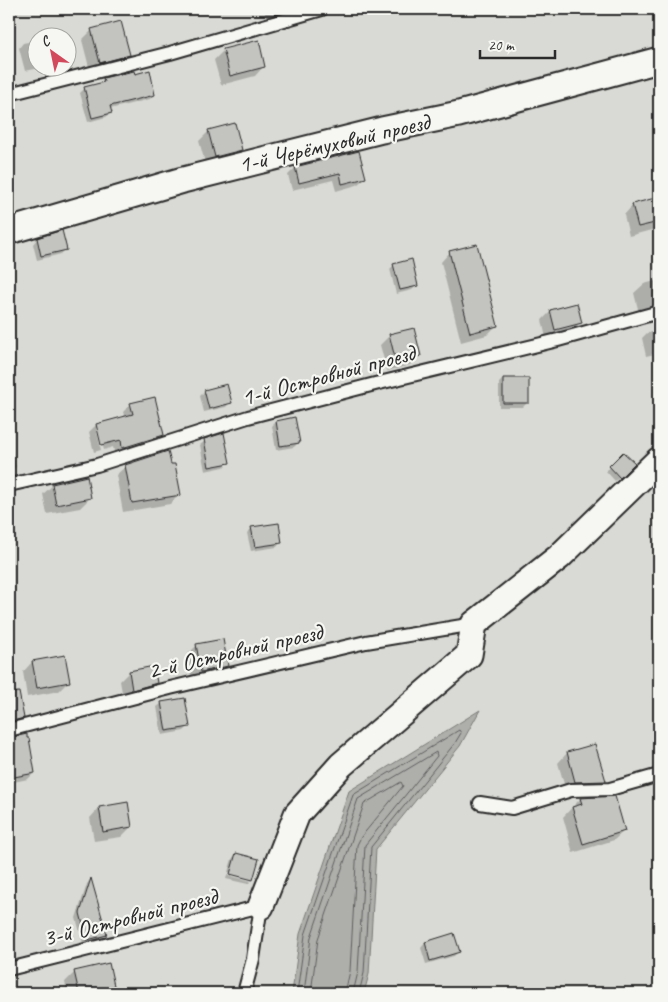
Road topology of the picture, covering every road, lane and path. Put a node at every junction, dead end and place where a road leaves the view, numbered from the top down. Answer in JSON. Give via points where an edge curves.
{"nodes":[{"id":1,"x":322,"y":9,"type":"edge"},
{"id":2,"x":659,"y":60,"type":"edge"},
{"id":3,"x":9,"y":94,"type":"edge"},
{"id":4,"x":9,"y":231,"type":"edge"},
{"id":5,"x":659,"y":312,"type":"edge"},
{"id":6,"x":659,"y":460,"type":"edge"},
{"id":7,"x":9,"y":485,"type":"edge"},
{"id":8,"x":474,"y":624,"type":"junction"},
{"id":9,"x":9,"y":730,"type":"edge"},
{"id":10,"x":659,"y":775,"type":"edge"},
{"id":11,"x":480,"y":803,"type":"dead end"},
{"id":12,"x":261,"y":906,"type":"junction"},
{"id":13,"x":9,"y":969,"type":"edge"},
{"id":14,"x":244,"y":993,"type":"edge"}],
"edges":[{"from":1,"to":3,"type":"lane","via":[[170,53]]},
{"from":2,"to":4,"type":"street","name":"1-й Черёмуховый проезд","via":[[459,114],[182,180]]},
{"from":5,"to":7,"type":"lane","name":"1-й Островной проезд","via":[[374,384],[258,415],[97,465]]},
{"from":6,"to":8,"type":"street","via":[[559,557]]},
{"from":8,"to":9,"type":"lane","name":"2-й Островной проезд","via":[[356,644]]},
{"from":8,"to":12,"type":"street","via":[[469,655],[341,765],[297,814]]},
{"from":10,"to":11,"type":"lane","via":[[610,789],[571,790],[512,808]]},
{"from":12,"to":13,"type":"lane","name":"3-й Островной проезд"},
{"from":12,"to":14,"type":"lane"}]}
